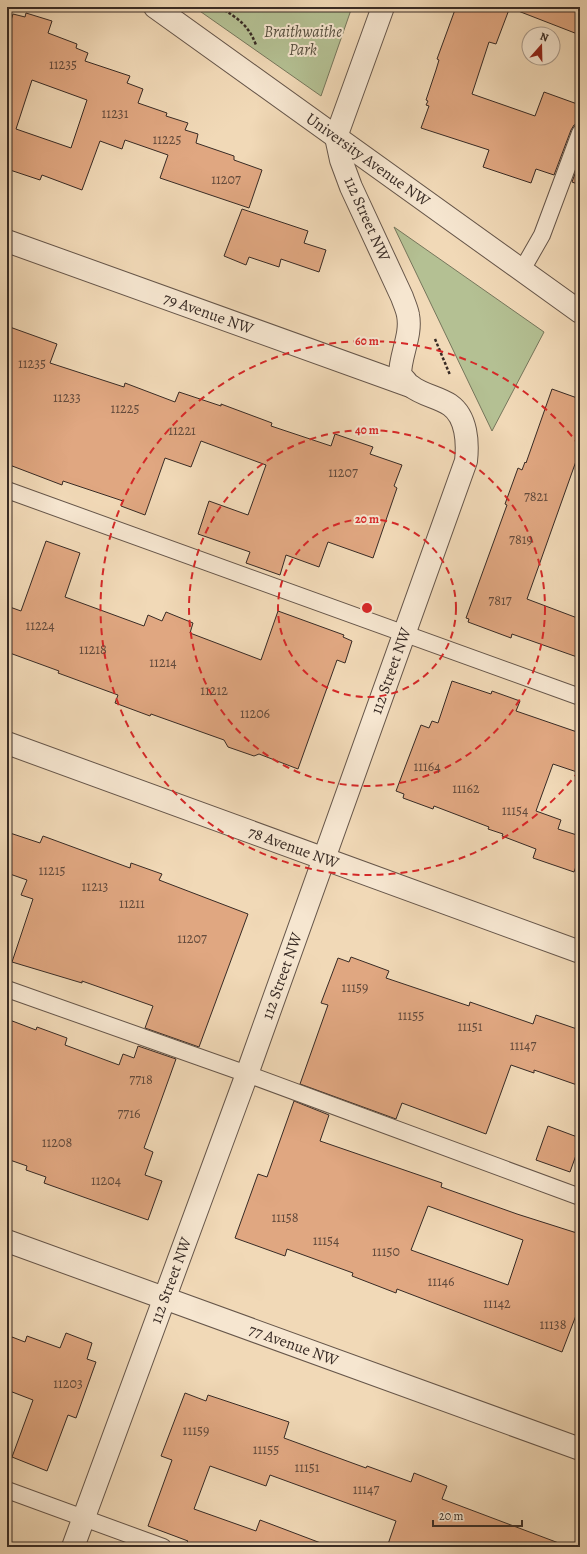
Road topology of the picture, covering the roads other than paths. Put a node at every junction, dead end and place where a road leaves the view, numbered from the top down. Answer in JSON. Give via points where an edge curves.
{"nodes":[{"id":1,"x":155,"y":7,"type":"edge"},
{"id":2,"x":383,"y":7,"type":"edge"},
{"id":3,"x":580,"y":133,"type":"edge"},
{"id":4,"x":336,"y":138,"type":"junction"},
{"id":5,"x":7,"y":241,"type":"edge"},
{"id":6,"x":522,"y":270,"type":"junction"},
{"id":7,"x":580,"y":312,"type":"edge"},
{"id":8,"x":410,"y":386,"type":"junction"},
{"id":9,"x":7,"y":490,"type":"edge"},
{"id":10,"x":405,"y":632,"type":"junction"},
{"id":11,"x":580,"y":697,"type":"edge"},
{"id":12,"x":7,"y":743,"type":"edge"},
{"id":13,"x":324,"y":858,"type":"junction"},
{"id":14,"x":580,"y":952,"type":"edge"},
{"id":15,"x":7,"y":989,"type":"edge"},
{"id":16,"x":247,"y":1074,"type":"junction"},
{"id":17,"x":580,"y":1197,"type":"edge"},
{"id":18,"x":7,"y":1241,"type":"edge"},
{"id":19,"x":163,"y":1298,"type":"junction"},
{"id":20,"x":580,"y":1449,"type":"edge"},
{"id":21,"x":7,"y":1490,"type":"edge"},
{"id":22,"x":84,"y":1518,"type":"junction"},
{"id":23,"x":73,"y":1547,"type":"edge"},
{"id":24,"x":163,"y":1547,"type":"edge"}],
"edges":[{"from":1,"to":4,"type":"street","name":"University Avenue NW"},
{"from":2,"to":4,"type":"street"},
{"from":3,"to":6,"type":"lane","via":[[542,235]]},
{"from":4,"to":6,"type":"street","name":"University Avenue NW"},
{"from":4,"to":8,"type":"street","name":"112 Street NW","via":[[341,160],[408,316],[409,329],[400,362],[400,375]]},
{"from":5,"to":8,"type":"street","name":"79 Avenue NW"},
{"from":6,"to":7,"type":"street","name":"University Avenue NW"},
{"from":8,"to":10,"type":"street","name":"112 Street NW","via":[[450,405],[465,430],[468,445],[466,461]]},
{"from":9,"to":10,"type":"lane"},
{"from":10,"to":11,"type":"lane"},
{"from":10,"to":13,"type":"street","name":"112 Street NW"},
{"from":12,"to":13,"type":"street","name":"78 Avenue NW"},
{"from":13,"to":14,"type":"street","name":"78 Avenue NW"},
{"from":13,"to":16,"type":"street","name":"112 Street NW"},
{"from":15,"to":16,"type":"lane"},
{"from":16,"to":17,"type":"lane"},
{"from":16,"to":19,"type":"street","name":"112 Street NW"},
{"from":18,"to":19,"type":"street","name":"77 Avenue NW"},
{"from":19,"to":20,"type":"street","name":"77 Avenue NW"},
{"from":19,"to":22,"type":"street","name":"112 Street NW"},
{"from":21,"to":22,"type":"lane"},
{"from":22,"to":23,"type":"street","name":"112 Street NW"},
{"from":22,"to":24,"type":"lane"}]}
